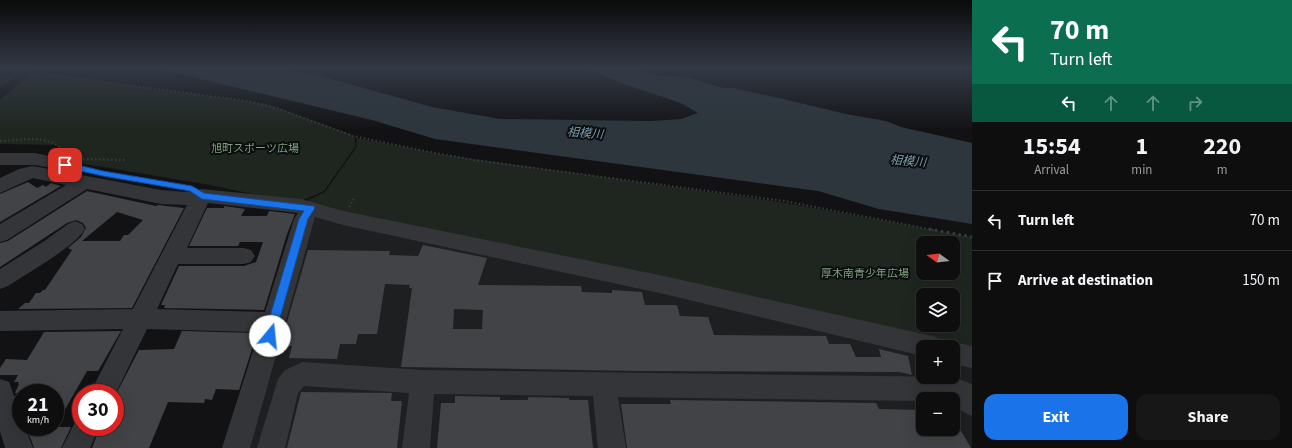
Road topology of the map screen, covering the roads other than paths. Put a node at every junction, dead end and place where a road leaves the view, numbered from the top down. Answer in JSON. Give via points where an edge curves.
{"nodes":[{"id":1,"x":0,"y":158,"type":"edge"},
{"id":2,"x":85,"y":182,"type":"junction"},
{"id":3,"x":0,"y":186,"type":"edge"},
{"id":4,"x":202,"y":196,"type":"junction"},
{"id":5,"x":311,"y":208,"type":"junction"},
{"id":6,"x":75,"y":229,"type":"dead end"},
{"id":7,"x":0,"y":234,"type":"edge"},
{"id":8,"x":172,"y":256,"type":"junction"},
{"id":9,"x":244,"y":256,"type":"dead end"},
{"id":10,"x":0,"y":280,"type":"edge"},
{"id":11,"x":140,"y":319,"type":"junction"},
{"id":12,"x":0,"y":321,"type":"edge"},
{"id":13,"x":274,"y":322,"type":"junction"},
{"id":14,"x":916,"y":343,"type":"edge"},
{"id":15,"x":960,"y":354,"type":"edge"},
{"id":16,"x":972,"y":357,"type":"edge"},
{"id":17,"x":423,"y":382,"type":"junction"},
{"id":18,"x":108,"y":384,"type":"edge"},
{"id":19,"x":604,"y":385,"type":"junction"},
{"id":20,"x":0,"y":391,"type":"edge"},
{"id":21,"x":972,"y":403,"type":"edge"},
{"id":22,"x":82,"y":436,"type":"edge"},
{"id":23,"x":19,"y":448,"type":"edge"},
{"id":24,"x":76,"y":448,"type":"edge"},
{"id":25,"x":236,"y":448,"type":"edge"},
{"id":26,"x":271,"y":448,"type":"edge"},
{"id":27,"x":416,"y":448,"type":"edge"},
{"id":28,"x":612,"y":448,"type":"edge"}],
"edges":[{"from":1,"to":4,"type":"street","via":[[68,162],[103,174],[192,189]]},
{"from":2,"to":3,"type":"street","via":[[25,172]]},
{"from":2,"to":4,"type":"street","via":[[161,197],[185,199]]},
{"from":2,"to":7,"type":"street"},
{"from":4,"to":5,"type":"street"},
{"from":4,"to":8,"type":"street"},
{"from":5,"to":13,"type":"street","via":[[304,219]]},
{"from":5,"to":14,"type":"street","via":[[343,218],[664,285]]},
{"from":6,"to":10,"type":"street","via":[[58,253]]},
{"from":8,"to":9,"type":"street"},
{"from":8,"to":11,"type":"street"},
{"from":11,"to":12,"type":"street"},
{"from":11,"to":13,"type":"street"},
{"from":11,"to":18,"type":"street"},
{"from":13,"to":25,"type":"street"},
{"from":15,"to":16,"type":"street"},
{"from":17,"to":19,"type":"street"},
{"from":17,"to":26,"type":"street","via":[[303,374],[294,378],[287,388]]},
{"from":17,"to":27,"type":"street"},
{"from":19,"to":21,"type":"street","via":[[954,389],[963,393]]},
{"from":19,"to":28,"type":"street"},
{"from":20,"to":23,"type":"street"},
{"from":22,"to":24,"type":"street"}]}
